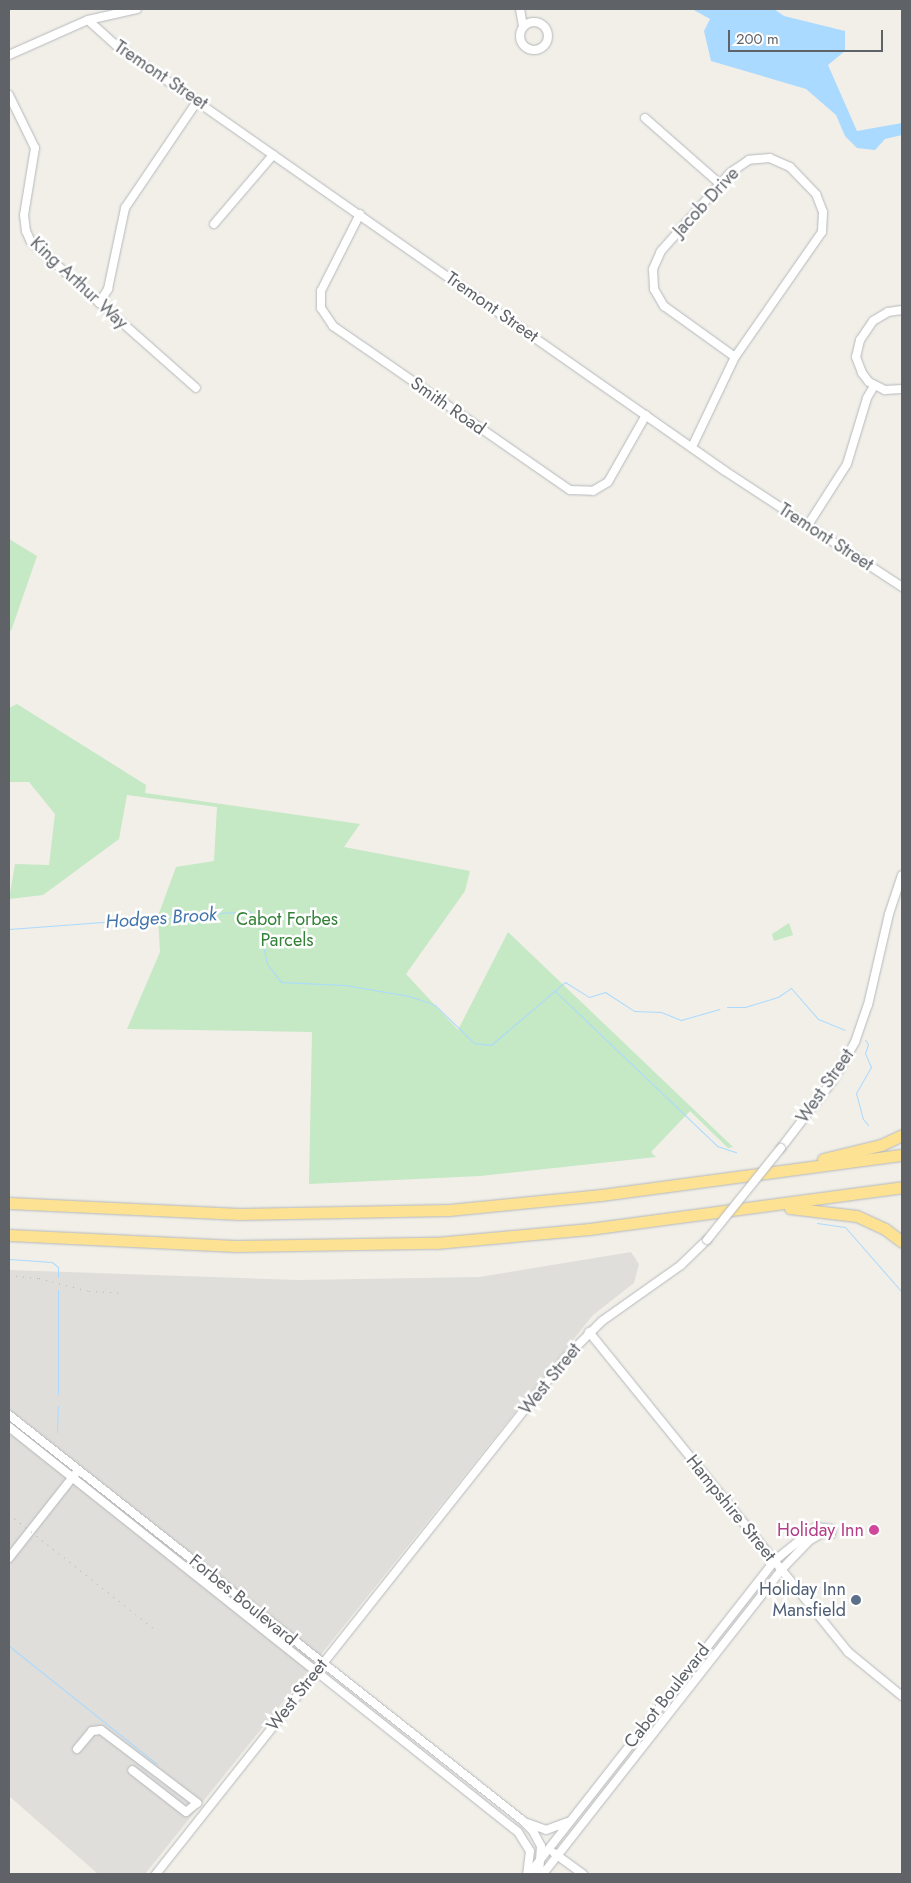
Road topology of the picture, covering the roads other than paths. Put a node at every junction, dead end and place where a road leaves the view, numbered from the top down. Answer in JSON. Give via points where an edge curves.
{"nodes":[{"id":1,"x":137,"y":9,"type":"edge"},
{"id":2,"x":520,"y":9,"type":"edge"},
{"id":3,"x":88,"y":20,"type":"junction"},
{"id":4,"x":522,"y":26,"type":"dead end"},
{"id":5,"x":9,"y":55,"type":"edge"},
{"id":6,"x":9,"y":96,"type":"edge"},
{"id":7,"x":198,"y":100,"type":"junction"},
{"id":8,"x":645,"y":118,"type":"dead end"},
{"id":9,"x":273,"y":155,"type":"junction"},
{"id":10,"x":720,"y":184,"type":"junction"},
{"id":11,"x":360,"y":214,"type":"junction"},
{"id":12,"x":214,"y":224,"type":"dead end"},
{"id":13,"x":99,"y":303,"type":"junction"},
{"id":14,"x":902,"y":310,"type":"edge"},
{"id":15,"x":736,"y":357,"type":"junction"},
{"id":16,"x":874,"y":386,"type":"junction"},
{"id":17,"x":196,"y":388,"type":"dead end"},
{"id":18,"x":902,"y":388,"type":"edge"},
{"id":19,"x":646,"y":415,"type":"junction"},
{"id":20,"x":692,"y":447,"type":"junction"},
{"id":21,"x":808,"y":525,"type":"junction"},
{"id":22,"x":902,"y":587,"type":"edge"},
{"id":23,"x":902,"y":875,"type":"edge"},
{"id":24,"x":902,"y":1136,"type":"edge"},
{"id":25,"x":902,"y":1155,"type":"edge"},
{"id":26,"x":765,"y":1174,"type":"junction"},
{"id":27,"x":902,"y":1187,"type":"edge"},
{"id":28,"x":9,"y":1202,"type":"edge"},
{"id":29,"x":765,"y":1206,"type":"junction"},
{"id":30,"x":9,"y":1235,"type":"edge"},
{"id":31,"x":902,"y":1242,"type":"edge"},
{"id":32,"x":589,"y":1332,"type":"junction"},
{"id":33,"x":9,"y":1416,"type":"edge"},
{"id":34,"x":9,"y":1427,"type":"edge"},
{"id":35,"x":78,"y":1470,"type":"junction"},
{"id":36,"x":72,"y":1477,"type":"junction"},
{"id":37,"x":9,"y":1558,"type":"edge"},
{"id":38,"x":774,"y":1561,"type":"junction"},
{"id":39,"x":781,"y":1570,"type":"junction"},
{"id":40,"x":319,"y":1667,"type":"junction"},
{"id":41,"x":902,"y":1696,"type":"edge"},
{"id":42,"x":77,"y":1749,"type":"dead end"},
{"id":43,"x":132,"y":1770,"type":"dead end"},
{"id":44,"x":197,"y":1803,"type":"junction"},
{"id":45,"x":206,"y":1810,"type":"junction"},
{"id":46,"x":522,"y":1820,"type":"junction"},
{"id":47,"x":572,"y":1820,"type":"junction"},
{"id":48,"x":525,"y":1839,"type":"junction"},
{"id":49,"x":545,"y":1848,"type":"junction"},
{"id":50,"x":558,"y":1854,"type":"junction"},
{"id":51,"x":542,"y":1858,"type":"junction"},
{"id":52,"x":156,"y":1874,"type":"edge"},
{"id":53,"x":528,"y":1874,"type":"edge"},
{"id":54,"x":541,"y":1874,"type":"edge"},
{"id":55,"x":583,"y":1874,"type":"edge"}],
"edges":[{"from":1,"to":3,"type":"street"},
{"from":2,"to":4,"type":"street"},
{"from":3,"to":5,"type":"street"},
{"from":3,"to":7,"type":"street","name":"Tremont Street","via":[[110,40]]},
{"from":6,"to":13,"type":"street","name":"King Arthur Way","via":[[35,148],[24,215],[26,231],[41,252]]},
{"from":7,"to":9,"type":"street","name":"Tremont Street"},
{"from":7,"to":13,"type":"street","via":[[126,208],[108,289]]},
{"from":8,"to":10,"type":"street"},
{"from":9,"to":11,"type":"street","name":"Tremont Street"},
{"from":9,"to":12,"type":"street"},
{"from":10,"to":15,"type":"street","name":"Jacob Drive","via":[[661,251],[654,264],[652,279],[664,306]]},
{"from":10,"to":15,"type":"street","name":"Jacob Drive","via":[[744,162],[760,158],[775,160],[790,167],[812,190],[821,203],[824,217],[817,242]]},
{"from":11,"to":19,"type":"street","name":"Tremont Street"},
{"from":11,"to":19,"type":"street","name":"Smith Road","via":[[321,291],[323,313],[333,326],[565,488],[576,492],[593,491],[608,482]]},
{"from":13,"to":17,"type":"street","name":"King Arthur Way"},
{"from":14,"to":16,"type":"street","via":[[878,317],[860,340],[857,363]]},
{"from":15,"to":20,"type":"street","name":"Jacob Drive"},
{"from":16,"to":18,"type":"street","via":[[885,390]]},
{"from":16,"to":21,"type":"street","via":[[867,398],[847,464]]},
{"from":19,"to":20,"type":"street","name":"Tremont Street"},
{"from":20,"to":21,"type":"street","name":"Tremont Street"},
{"from":21,"to":22,"type":"street","name":"Tremont Street"},
{"from":23,"to":32,"type":"street","name":"West Street","bridge":true,"via":[[886,926],[868,1005],[855,1042],[834,1079],[707,1240],[681,1265]]},
{"from":24,"to":26,"type":"highway","via":[[876,1146]]},
{"from":25,"to":26,"type":"highway"},
{"from":26,"to":28,"type":"highway","via":[[544,1202],[390,1212],[240,1214]]},
{"from":27,"to":29,"type":"highway"},
{"from":29,"to":30,"type":"highway","via":[[541,1234],[389,1244],[236,1246]]},
{"from":29,"to":31,"type":"highway","via":[[848,1214],[881,1226]]},
{"from":32,"to":38,"type":"street","name":"Hampshire Street"},
{"from":32,"to":40,"type":"street","name":"West Street"},
{"from":33,"to":35,"type":"street","name":"Forbes Boulevard"},
{"from":34,"to":36,"type":"street","name":"Forbes Boulevard"},
{"from":35,"to":36,"type":"street"},
{"from":35,"to":40,"type":"street","name":"Forbes Boulevard"},
{"from":36,"to":37,"type":"street"},
{"from":36,"to":40,"type":"street","name":"Forbes Boulevard"},
{"from":38,"to":39,"type":"street","name":"Hampshire Street"},
{"from":38,"to":39,"type":"street","name":"Cabot Boulevard","via":[[816,1531]]},
{"from":38,"to":47,"type":"street","name":"Cabot Boulevard"},
{"from":39,"to":41,"type":"street","name":"Hampshire Street","via":[[848,1652]]},
{"from":39,"to":50,"type":"street","name":"Cabot Boulevard"},
{"from":40,"to":45,"type":"street","name":"West Street"},
{"from":40,"to":46,"type":"street","name":"Forbes Boulevard"},
{"from":40,"to":48,"type":"street","name":"Forbes Boulevard"},
{"from":42,"to":44,"type":"street","via":[[92,1731],[101,1730]]},
{"from":43,"to":44,"type":"street","via":[[186,1812]]},
{"from":44,"to":45,"type":"street"},
{"from":45,"to":52,"type":"street","name":"West Street"},
{"from":46,"to":47,"type":"street","via":[[546,1830]]},
{"from":46,"to":49,"type":"street","name":"Forbes Boulevard"},
{"from":47,"to":49,"type":"street","name":"Cabot Boulevard"},
{"from":48,"to":49,"type":"street","name":"Forbes Boulevard"},
{"from":48,"to":53,"type":"street","via":[[530,1856]]},
{"from":49,"to":50,"type":"street"},
{"from":49,"to":51,"type":"street","name":"Forbes Boulevard"},
{"from":50,"to":54,"type":"street","name":"Cabot Boulevard"},
{"from":50,"to":55,"type":"street"},
{"from":51,"to":53,"type":"street"},
{"from":51,"to":54,"type":"street","name":"Forbes Boulevard"}]}
